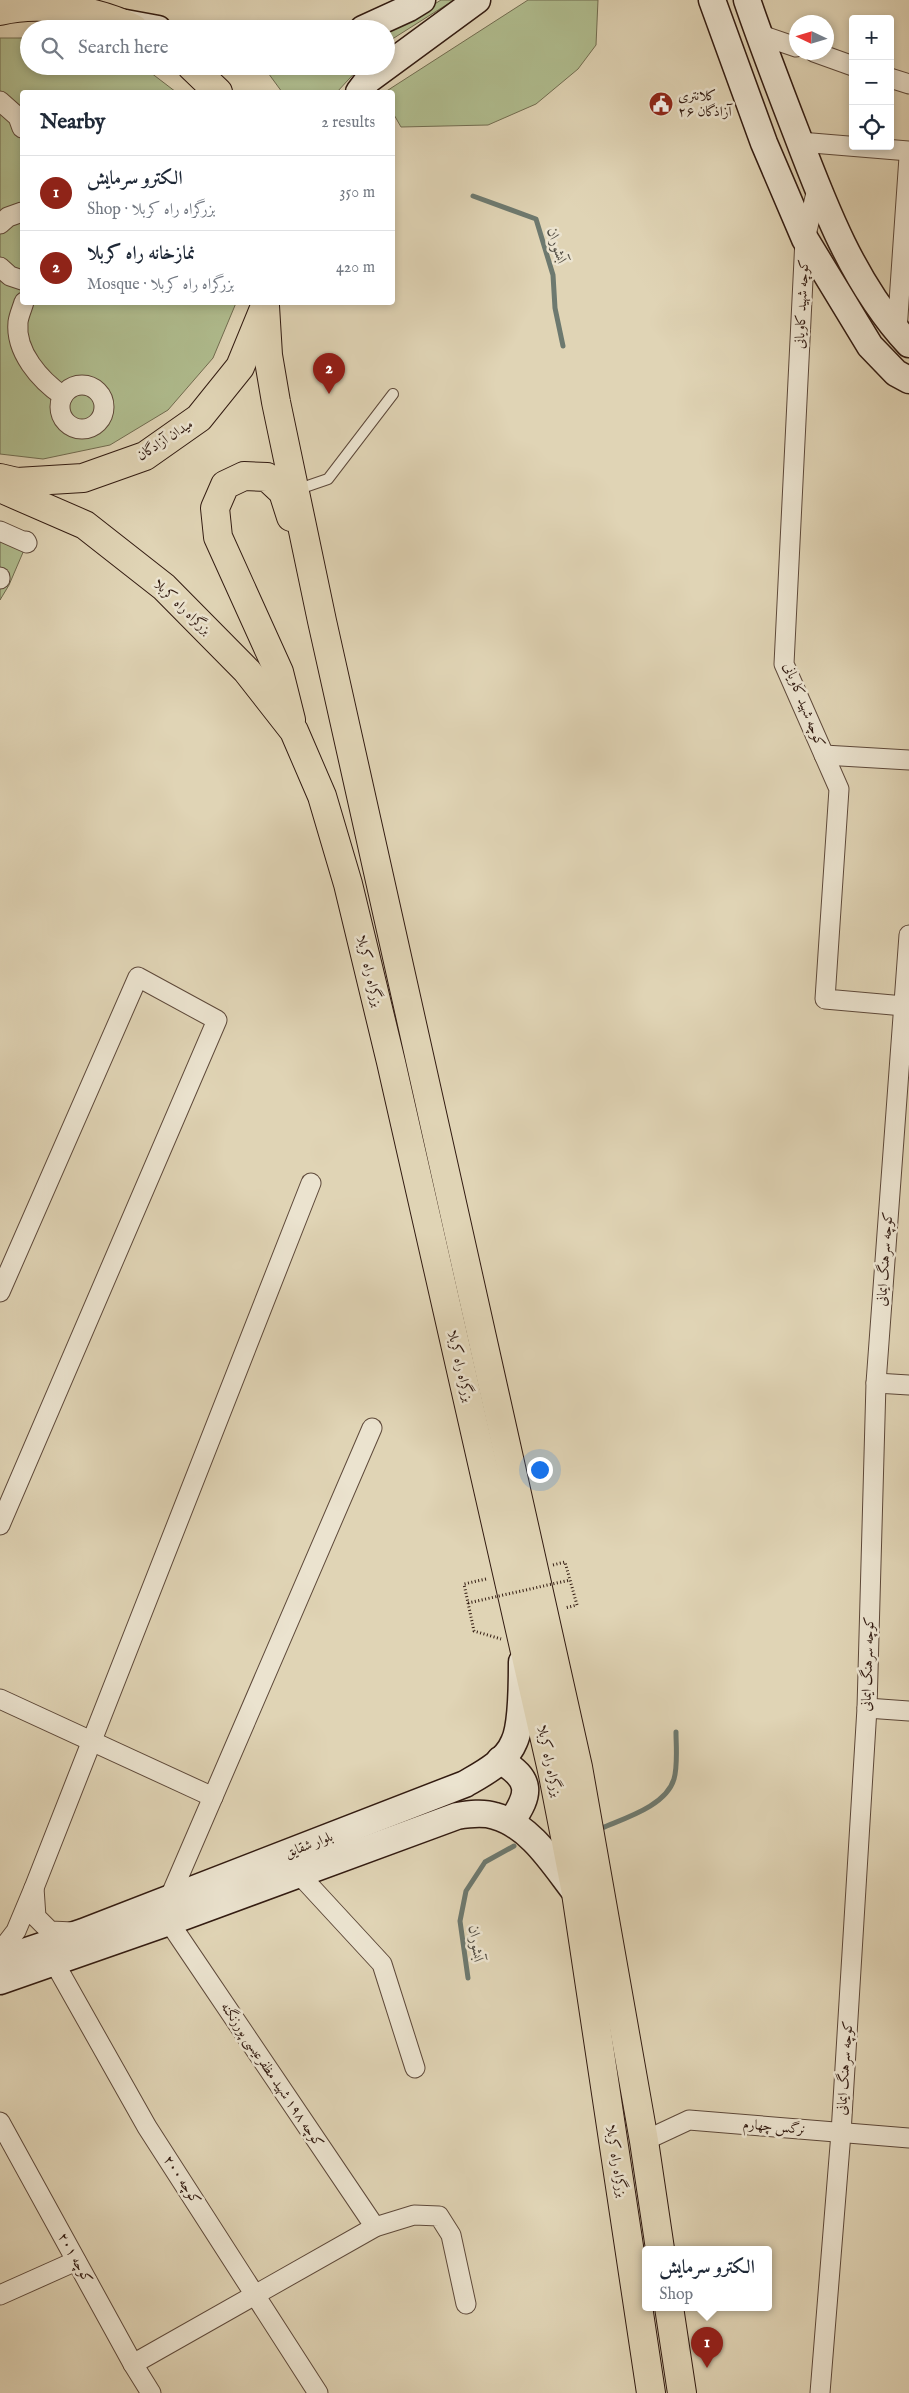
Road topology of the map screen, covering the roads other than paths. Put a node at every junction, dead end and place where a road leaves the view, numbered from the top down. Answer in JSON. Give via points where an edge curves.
{"nodes":[{"id":1,"x":422,"y":0,"type":"edge"},
{"id":2,"x":478,"y":0,"type":"edge"},
{"id":3,"x":712,"y":0,"type":"edge"},
{"id":4,"x":747,"y":0,"type":"edge"},
{"id":5,"x":64,"y":5,"type":"edge"},
{"id":6,"x":0,"y":11,"type":"edge"},
{"id":7,"x":111,"y":20,"type":"edge"},
{"id":8,"x":383,"y":20,"type":"edge"},
{"id":9,"x":758,"y":34,"type":"junction"},
{"id":10,"x":789,"y":45,"type":"edge"},
{"id":11,"x":834,"y":59,"type":"edge"},
{"id":12,"x":395,"y":60,"type":"edge"},
{"id":13,"x":849,"y":65,"type":"edge"},
{"id":14,"x":200,"y":75,"type":"edge"},
{"id":15,"x":375,"y":75,"type":"edge"},
{"id":16,"x":894,"y":79,"type":"edge"},
{"id":17,"x":909,"y":84,"type":"edge"},
{"id":18,"x":216,"y":90,"type":"edge"},
{"id":19,"x":360,"y":90,"type":"edge"},
{"id":20,"x":0,"y":101,"type":"edge"},
{"id":21,"x":20,"y":122,"type":"edge"},
{"id":22,"x":800,"y":142,"type":"junction"},
{"id":23,"x":909,"y":151,"type":"edge"},
{"id":24,"x":909,"y":158,"type":"edge"},
{"id":25,"x":817,"y":190,"type":"junction"},
{"id":26,"x":20,"y":212,"type":"edge"},
{"id":27,"x":0,"y":224,"type":"edge"},
{"id":28,"x":805,"y":239,"type":"junction"},
{"id":29,"x":0,"y":266,"type":"edge"},
{"id":30,"x":20,"y":279,"type":"edge"},
{"id":31,"x":23,"y":305,"type":"edge"},
{"id":32,"x":266,"y":305,"type":"edge"},
{"id":33,"x":266,"y":305,"type":"edge"},
{"id":34,"x":903,"y":338,"type":"edge"},
{"id":35,"x":909,"y":380,"type":"edge"},
{"id":36,"x":394,"y":394,"type":"dead end"},
{"id":37,"x":63,"y":396,"type":"dead end"},
{"id":38,"x":0,"y":478,"type":"edge"},
{"id":39,"x":0,"y":488,"type":"edge"},
{"id":40,"x":296,"y":490,"type":"junction"},
{"id":41,"x":0,"y":531,"type":"edge"},
{"id":42,"x":26,"y":541,"type":"dead end"},
{"id":43,"x":322,"y":621,"type":"junction"},
{"id":44,"x":294,"y":731,"type":"junction"},
{"id":45,"x":824,"y":755,"type":"junction"},
{"id":46,"x":909,"y":760,"type":"edge"},
{"id":47,"x":909,"y":935,"type":"edge"},
{"id":48,"x":904,"y":1006,"type":"junction"},
{"id":49,"x":903,"y":1086,"type":"edge"},
{"id":50,"x":311,"y":1183,"type":"dead end"},
{"id":51,"x":0,"y":1292,"type":"edge"},
{"id":52,"x":876,"y":1382,"type":"junction"},
{"id":53,"x":909,"y":1385,"type":"edge"},
{"id":54,"x":372,"y":1428,"type":"dead end"},
{"id":55,"x":0,"y":1525,"type":"edge"},
{"id":56,"x":523,"y":1646,"type":"junction"},
{"id":57,"x":0,"y":1699,"type":"edge"},
{"id":58,"x":867,"y":1708,"type":"junction"},
{"id":59,"x":909,"y":1711,"type":"edge"},
{"id":60,"x":91,"y":1742,"type":"junction"},
{"id":61,"x":500,"y":1760,"type":"junction"},
{"id":62,"x":213,"y":1797,"type":"junction"},
{"id":63,"x":511,"y":1822,"type":"junction"},
{"id":64,"x":298,"y":1873,"type":"junction"},
{"id":65,"x":34,"y":1888,"type":"junction"},
{"id":66,"x":576,"y":1893,"type":"junction"},
{"id":67,"x":169,"y":1910,"type":"junction"},
{"id":68,"x":83,"y":1932,"type":"junction"},
{"id":69,"x":0,"y":1952,"type":"edge"},
{"id":70,"x":0,"y":1960,"type":"edge"},
{"id":71,"x":54,"y":1962,"type":"junction"},
{"id":72,"x":0,"y":1981,"type":"edge"},
{"id":73,"x":415,"y":2068,"type":"dead end"},
{"id":74,"x":0,"y":2122,"type":"edge"},
{"id":75,"x":841,"y":2133,"type":"junction"},
{"id":76,"x":909,"y":2138,"type":"edge"},
{"id":77,"x":644,"y":2141,"type":"junction"},
{"id":78,"x":375,"y":2228,"type":"junction"},
{"id":79,"x":660,"y":2246,"type":"edge"},
{"id":80,"x":76,"y":2261,"type":"junction"},
{"id":81,"x":255,"y":2294,"type":"junction"},
{"id":82,"x":0,"y":2295,"type":"edge"},
{"id":83,"x":466,"y":2304,"type":"dead end"},
{"id":84,"x":670,"y":2311,"type":"edge"},
{"id":85,"x":133,"y":2364,"type":"junction"},
{"id":86,"x":151,"y":2393,"type":"edge"},
{"id":87,"x":318,"y":2393,"type":"edge"},
{"id":88,"x":651,"y":2393,"type":"edge"},
{"id":89,"x":682,"y":2393,"type":"edge"},
{"id":90,"x":820,"y":2393,"type":"edge"}],
"edges":[{"from":1,"to":8,"type":"main road"},
{"from":2,"to":12,"type":"main road"},
{"from":3,"to":28,"type":"main road","via":[[764,143]]},
{"from":4,"to":9,"type":"main road"},
{"from":5,"to":6,"type":"highway"},
{"from":5,"to":7,"type":"highway"},
{"from":9,"to":10,"type":"street"},
{"from":9,"to":22,"type":"main road"},
{"from":11,"to":13,"type":"street"},
{"from":14,"to":18,"type":"highway"},
{"from":15,"to":19,"type":"main road"},
{"from":16,"to":17,"type":"street"},
{"from":20,"to":21,"type":"street"},
{"from":22,"to":23,"type":"street"},
{"from":22,"to":25,"type":"main road"},
{"from":24,"to":34,"type":"street"},
{"from":25,"to":28,"type":"street","name":"کوچه شهید کاویانی"},
{"from":25,"to":34,"type":"main road","via":[[873,297]]},
{"from":26,"to":27,"type":"street","via":[[8,216]]},
{"from":28,"to":35,"type":"main road","via":[[870,346],[896,373]]},
{"from":28,"to":45,"type":"street","name":"کوچه شهید کاویانی","via":[[784,664]]},
{"from":29,"to":30,"type":"street","via":[[10,276]]},
{"from":31,"to":37,"type":"street","via":[[18,322],[24,351],[34,369]]},
{"from":32,"to":38,"type":"highway","name":"میدان آزادگان","via":[[240,367],[199,418],[145,456],[83,478],[17,482]]},
{"from":33,"to":40,"type":"highway","name":"بزرگراه راه کربلا","via":[[270,364]]},
{"from":36,"to":40,"type":"lane","via":[[328,479]]},
{"from":39,"to":44,"type":"highway","name":"بزرگراه راه کربلا","via":[[85,525],[164,586],[247,671]]},
{"from":40,"to":43,"type":"highway","name":"بزرگراه راه کربلا"},
{"from":41,"to":42,"type":"street"},
{"from":43,"to":44,"type":"highway","via":[[283,492],[267,477],[244,476],[225,486],[214,508],[218,537],[279,672]]},
{"from":43,"to":77,"type":"highway","name":"بزرگراه راه کربلا","via":[[578,1767]]},
{"from":44,"to":56,"type":"highway","name":"بزرگراه راه کربلا","via":[[322,796],[348,884]]},
{"from":45,"to":46,"type":"street"},
{"from":45,"to":48,"type":"street","name":"کوچه شهید کاویانی","via":[[839,789],[825,999]]},
{"from":47,"to":48,"type":"street","name":"کوچه سرهنگ ایمانی"},
{"from":48,"to":49,"type":"street","name":"کوچه سرهنگ ایمانی"},
{"from":49,"to":52,"type":"street","name":"کوچه سرهنگ ایمانی"},
{"from":50,"to":60,"type":"street"},
{"from":51,"to":55,"type":"street","via":[[138,977],[217,1020]]},
{"from":52,"to":53,"type":"street"},
{"from":52,"to":58,"type":"street","name":"کوچه سرهنگ ایمانی"},
{"from":54,"to":62,"type":"street"},
{"from":56,"to":61,"type":"main road","name":"بلوار شقایق","via":[[522,1696],[514,1742]]},
{"from":56,"to":66,"type":"highway","name":"بزرگراه راه کربلا"},
{"from":57,"to":60,"type":"street"},
{"from":58,"to":59,"type":"street"},
{"from":58,"to":75,"type":"street","name":"کوچه سرهنگ ایمانی"},
{"from":60,"to":62,"type":"street"},
{"from":60,"to":65,"type":"street"},
{"from":61,"to":63,"type":"main road","via":[[516,1770],[525,1786],[524,1803]]},
{"from":61,"to":67,"type":"main road","name":"بلوار شقایق","via":[[465,1784]]},
{"from":62,"to":67,"type":"street"},
{"from":63,"to":64,"type":"main road","name":"بلوار شقایق","via":[[494,1815],[457,1816]]},
{"from":63,"to":66,"type":"main road","name":"بلوار شقایق","via":[[524,1830]]},
{"from":64,"to":67,"type":"main road","name":"بلوار شقایق"},
{"from":64,"to":73,"type":"street","via":[[382,1964]]},
{"from":65,"to":68,"type":"street","via":[[36,1916],[50,1931]]},
{"from":65,"to":69,"type":"street","via":[[16,1931]]},
{"from":66,"to":88,"type":"highway","name":"بزرگراه راه کربلا"},
{"from":67,"to":68,"type":"main road","name":"بلوار شقایق"},
{"from":67,"to":71,"type":"main road","name":"بلوار شقایق"},
{"from":67,"to":78,"type":"street","name":"کوچه ۱۹۸ شهید مظفرعیسی پورزنگنه"},
{"from":68,"to":70,"type":"main road","name":"بلوار شقایق"},
{"from":71,"to":72,"type":"main road","name":"بلوار شقایق"},
{"from":71,"to":81,"type":"street","name":"کوچه ۲۰۰","via":[[147,2127]]},
{"from":74,"to":80,"type":"street","name":"کوچه ۲۰۱"},
{"from":75,"to":76,"type":"street","name":"نرگس چهارم"},
{"from":75,"to":77,"type":"street","name":"نرگس چهارم","via":[[689,2120]]},
{"from":75,"to":90,"type":"street","name":"کوچه سرهنگ ایمانی"},
{"from":77,"to":79,"type":"highway","name":"بزرگراه راه کربلا"},
{"from":78,"to":81,"type":"street"},
{"from":78,"to":83,"type":"street","via":[[414,2215],[439,2216],[451,2235]]},
{"from":80,"to":82,"type":"street"},
{"from":80,"to":85,"type":"street","name":"کوچه ۲۰۱"},
{"from":81,"to":85,"type":"street"},
{"from":81,"to":87,"type":"street","name":"کوچه ۲۰۰"},
{"from":84,"to":89,"type":"highway"},
{"from":85,"to":86,"type":"street","name":"کوچه ۲۰۱"}]}
